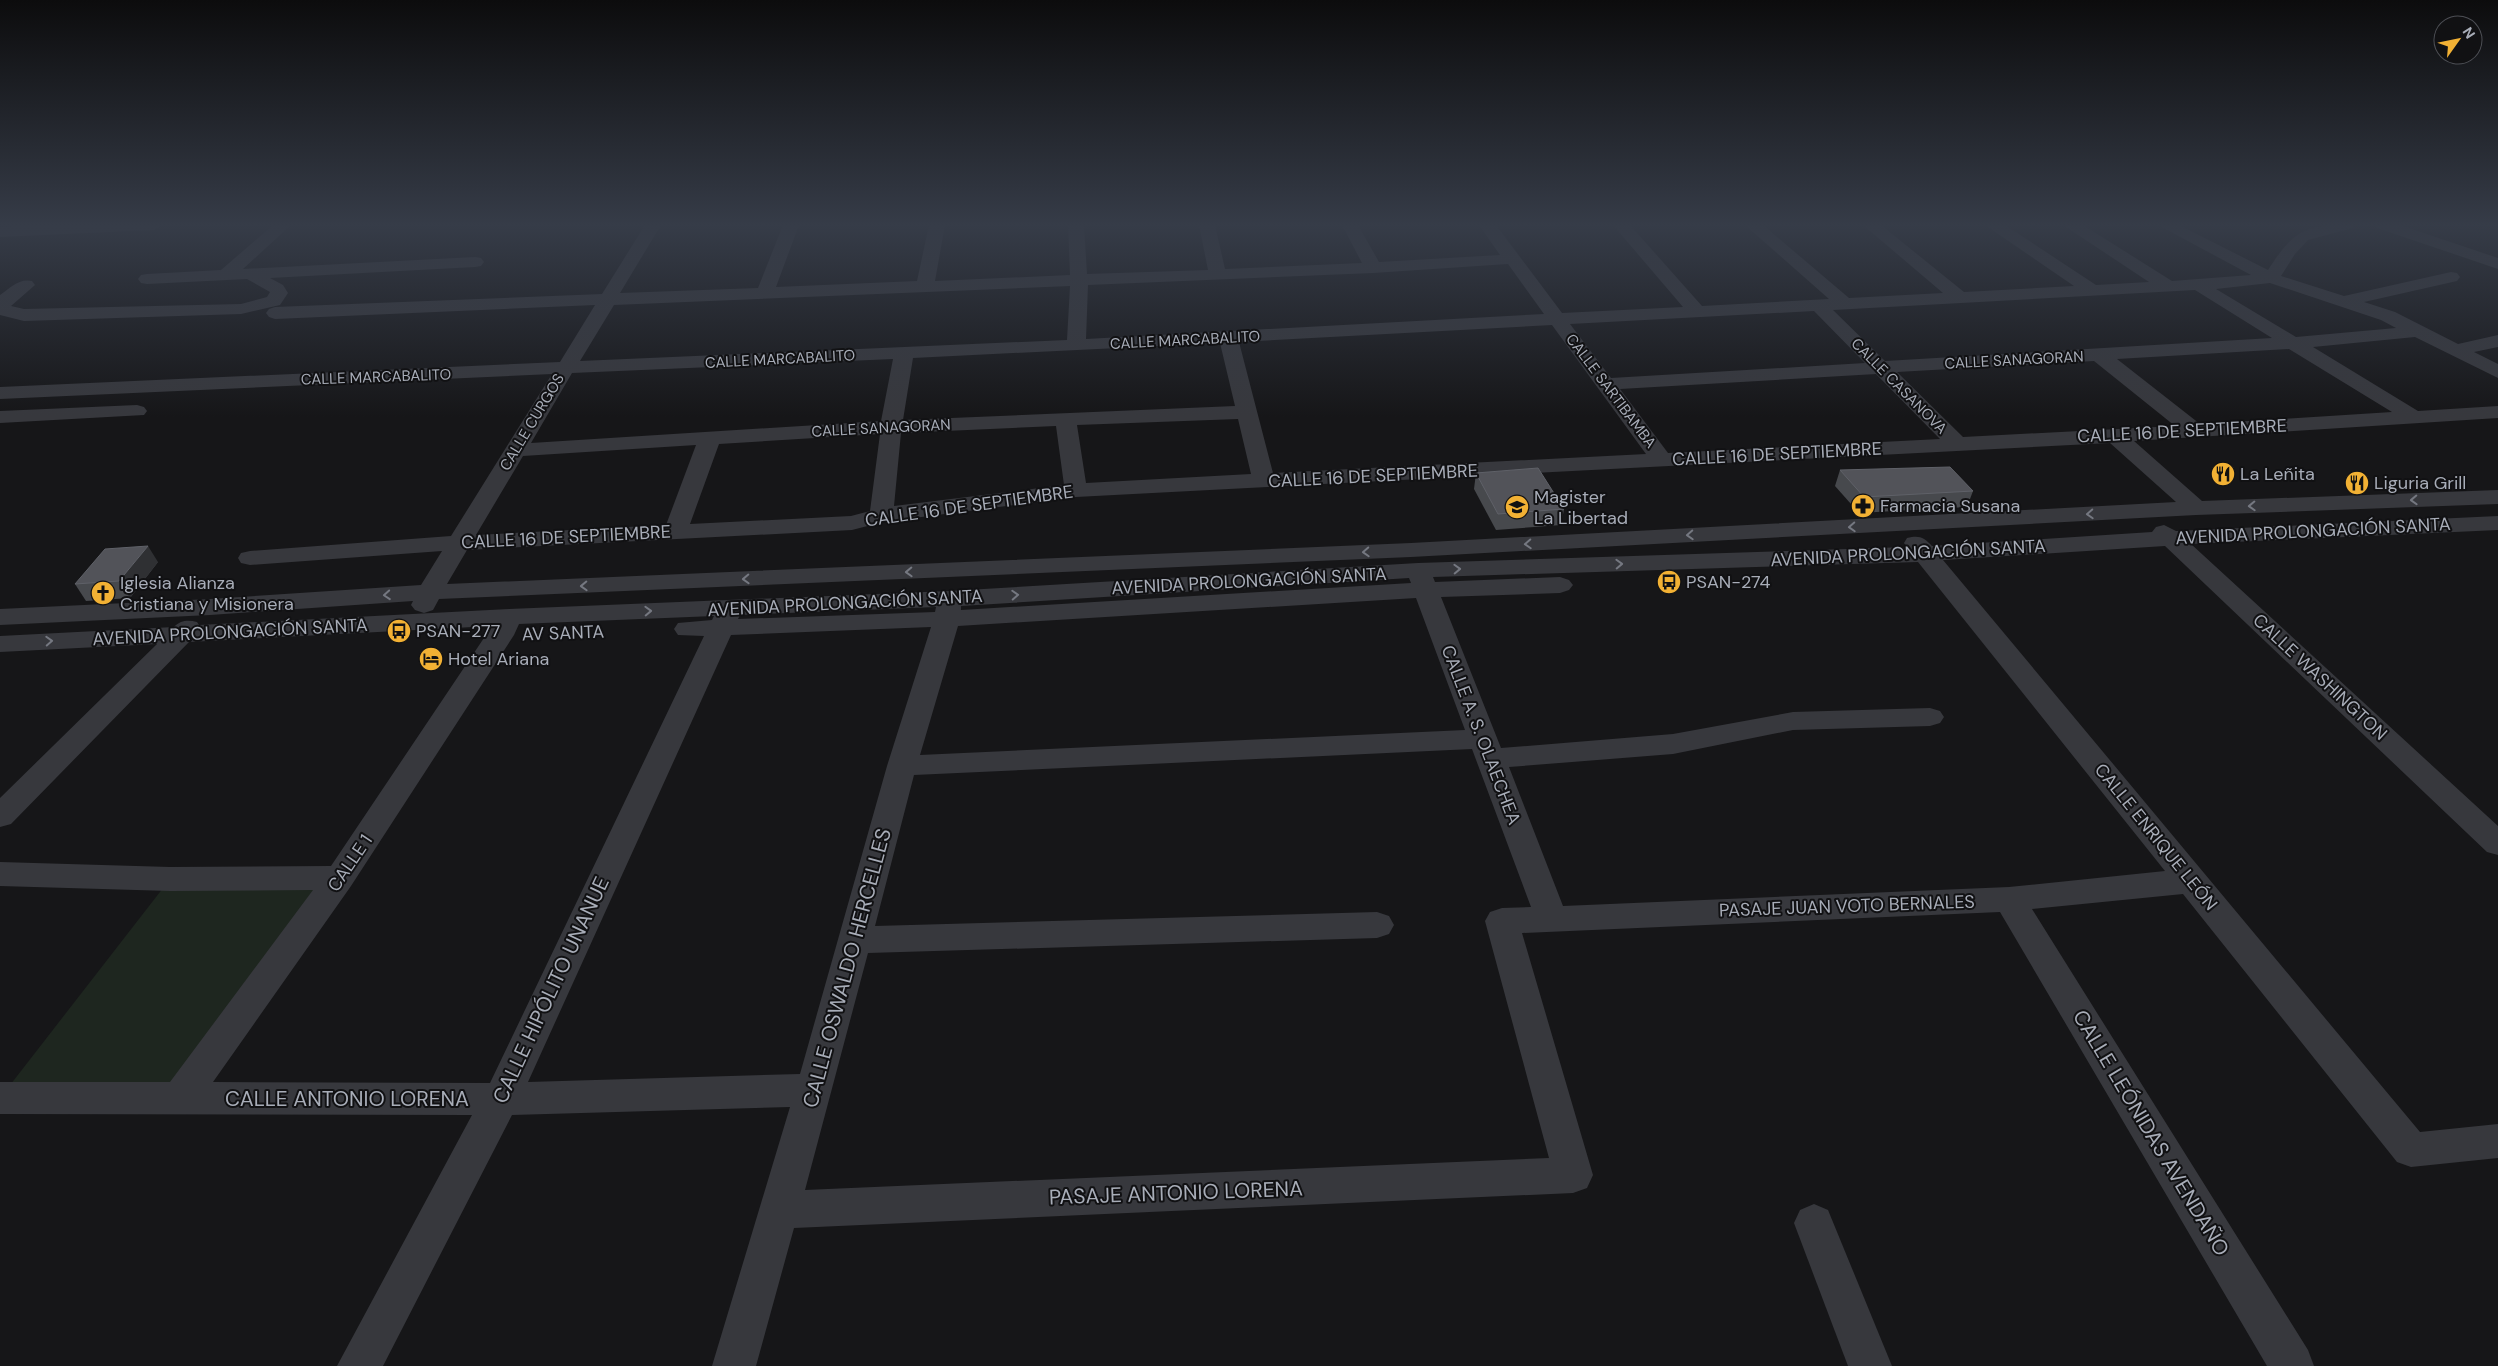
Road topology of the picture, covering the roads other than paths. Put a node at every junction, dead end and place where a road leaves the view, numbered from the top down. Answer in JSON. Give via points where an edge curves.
{"nodes":[{"id":1,"x":21,"y":289,"type":"edge"},
{"id":2,"x":277,"y":289,"type":"edge"},
{"id":3,"x":297,"y":289,"type":"edge"},
{"id":4,"x":614,"y":289,"type":"edge"},
{"id":5,"x":767,"y":289,"type":"edge"},
{"id":6,"x":862,"y":289,"type":"edge"},
{"id":7,"x":1079,"y":289,"type":"edge"},
{"id":8,"x":1534,"y":289,"type":"edge"},
{"id":9,"x":1677,"y":289,"type":"edge"},
{"id":10,"x":1827,"y":289,"type":"edge"},
{"id":11,"x":1949,"y":289,"type":"edge"},
{"id":12,"x":2089,"y":289,"type":"edge"},
{"id":13,"x":2135,"y":289,"type":"edge"},
{"id":14,"x":2204,"y":289,"type":"edge"},
{"id":15,"x":2306,"y":289,"type":"edge"},
{"id":16,"x":2399,"y":289,"type":"edge"},
{"id":17,"x":2092,"y":291,"type":"junction"},
{"id":18,"x":451,"y":292,"type":"dead end"},
{"id":19,"x":765,"y":293,"type":"junction"},
{"id":20,"x":1961,"y":299,"type":"junction"},
{"id":21,"x":607,"y":300,"type":"junction"},
{"id":22,"x":2345,"y":301,"type":"junction"},
{"id":23,"x":1846,"y":305,"type":"junction"},
{"id":24,"x":440,"y":306,"type":"junction"},
{"id":25,"x":1820,"y":307,"type":"junction"},
{"id":26,"x":1698,"y":313,"type":"junction"},
{"id":27,"x":1558,"y":320,"type":"junction"},
{"id":28,"x":2421,"y":331,"type":"junction"},
{"id":29,"x":1228,"y":338,"type":"junction"},
{"id":30,"x":2498,"y":341,"type":"edge"},
{"id":31,"x":2292,"y":343,"type":"junction"},
{"id":32,"x":1076,"y":346,"type":"junction"},
{"id":33,"x":2459,"y":350,"type":"junction"},
{"id":34,"x":904,"y":354,"type":"junction"},
{"id":35,"x":2099,"y":355,"type":"junction"},
{"id":36,"x":1881,"y":368,"type":"junction"},
{"id":37,"x":564,"y":370,"type":"junction"},
{"id":38,"x":2498,"y":372,"type":"edge"},
{"id":39,"x":1606,"y":384,"type":"junction"},
{"id":40,"x":92,"y":389,"type":"junction"},
{"id":41,"x":0,"y":393,"type":"edge"},
{"id":42,"x":137,"y":411,"type":"dead end"},
{"id":43,"x":1246,"y":412,"type":"junction"},
{"id":44,"x":2498,"y":412,"type":"edge"},
{"id":45,"x":64,"y":414,"type":"junction"},
{"id":46,"x":0,"y":417,"type":"edge"},
{"id":47,"x":2414,"y":417,"type":"junction"},
{"id":48,"x":1066,"y":420,"type":"junction"},
{"id":49,"x":891,"y":427,"type":"junction"},
{"id":50,"x":2195,"y":431,"type":"junction"},
{"id":51,"x":2115,"y":436,"type":"junction"},
{"id":52,"x":710,"y":438,"type":"junction"},
{"id":53,"x":1957,"y":444,"type":"junction"},
{"id":54,"x":516,"y":450,"type":"junction"},
{"id":55,"x":1662,"y":460,"type":"junction"},
{"id":56,"x":1264,"y":481,"type":"junction"},
{"id":57,"x":1076,"y":490,"type":"junction"},
{"id":58,"x":2498,"y":497,"type":"edge"},
{"id":59,"x":2452,"y":499,"type":"junction"},
{"id":60,"x":2196,"y":508,"type":"junction"},
{"id":61,"x":2141,"y":511,"type":"junction"},
{"id":62,"x":881,"y":515,"type":"junction"},
{"id":63,"x":1901,"y":524,"type":"junction"},
{"id":64,"x":2493,"y":527,"type":"edge"},
{"id":65,"x":675,"y":532,"type":"junction"},
{"id":66,"x":2171,"y":538,"type":"junction"},
{"id":67,"x":459,"y":543,"type":"junction"},
{"id":68,"x":250,"y":558,"type":"dead end"},
{"id":69,"x":1932,"y":562,"type":"junction"},
{"id":70,"x":1418,"y":570,"type":"junction"},
{"id":71,"x":429,"y":592,"type":"junction"},
{"id":72,"x":951,"y":596,"type":"junction"},
{"id":73,"x":210,"y":606,"type":"junction"},
{"id":74,"x":0,"y":617,"type":"edge"},
{"id":75,"x":726,"y":617,"type":"junction"},
{"id":76,"x":417,"y":622,"type":"junction"},
{"id":77,"x":505,"y":626,"type":"junction"},
{"id":78,"x":173,"y":643,"type":"junction"},
{"id":79,"x":0,"y":644,"type":"edge"},
{"id":80,"x":1930,"y":717,"type":"dead end"},
{"id":81,"x":1487,"y":749,"type":"junction"},
{"id":82,"x":902,"y":766,"type":"junction"},
{"id":83,"x":0,"y":816,"type":"edge"},
{"id":84,"x":2498,"y":844,"type":"edge"},
{"id":85,"x":0,"y":874,"type":"edge"},
{"id":86,"x":340,"y":878,"type":"junction"},
{"id":87,"x":2192,"y":881,"type":"junction"},
{"id":88,"x":2010,"y":899,"type":"junction"},
{"id":89,"x":1552,"y":919,"type":"junction"},
{"id":90,"x":1377,"y":925,"type":"dead end"},
{"id":91,"x":853,"y":940,"type":"junction"},
{"id":92,"x":814,"y":1090,"type":"junction"},
{"id":93,"x":0,"y":1098,"type":"edge"},
{"id":94,"x":501,"y":1099,"type":"junction"},
{"id":95,"x":179,"y":1100,"type":"junction"},
{"id":96,"x":2498,"y":1141,"type":"edge"},
{"id":97,"x":1573,"y":1175,"type":"joint"},
{"id":98,"x":778,"y":1210,"type":"junction"},
{"id":99,"x":1814,"y":1223,"type":"dead end"},
{"id":100,"x":359,"y":1366,"type":"edge"},
{"id":101,"x":734,"y":1366,"type":"edge"},
{"id":102,"x":1870,"y":1366,"type":"edge"},
{"id":103,"x":2292,"y":1366,"type":"edge"}],
"edges":[{"from":1,"to":2,"type":"street","via":[[1,304],[3,310],[24,315],[242,309],[274,301],[279,293]]},
{"from":3,"to":24,"type":"street","via":[[274,313]]},
{"from":4,"to":21,"type":"street","name":"CALLE CURGOS"},
{"from":5,"to":19,"type":"street"},
{"from":6,"to":19,"type":"street"},
{"from":7,"to":32,"type":"street"},
{"from":8,"to":27,"type":"street","name":"CALLE SARTIBAMBA"},
{"from":9,"to":26,"type":"street"},
{"from":10,"to":23,"type":"street"},
{"from":11,"to":20,"type":"street"},
{"from":12,"to":17,"type":"street"},
{"from":13,"to":17,"type":"street","name":"CALLE MARCABALITO"},
{"from":14,"to":31,"type":"street"},
{"from":15,"to":22,"type":"street"},
{"from":16,"to":22,"type":"street"},
{"from":17,"to":20,"type":"street","name":"CALLE MARCABALITO"},
{"from":18,"to":24,"type":"street"},
{"from":19,"to":21,"type":"street"},
{"from":20,"to":23,"type":"street","name":"CALLE MARCABALITO"},
{"from":21,"to":24,"type":"street"},
{"from":21,"to":37,"type":"street","name":"CALLE CURGOS"},
{"from":22,"to":28,"type":"street"},
{"from":23,"to":25,"type":"street","name":"CALLE MARCABALITO"},
{"from":25,"to":26,"type":"street","name":"CALLE MARCABALITO"},
{"from":25,"to":36,"type":"street","name":"CALLE CASANOVA"},
{"from":26,"to":27,"type":"street","name":"CALLE MARCABALITO"},
{"from":27,"to":29,"type":"street","name":"CALLE MARCABALITO"},
{"from":27,"to":39,"type":"street","name":"CALLE SARTIBAMBA"},
{"from":28,"to":31,"type":"street","name":"CALLE SANAGORAN"},
{"from":28,"to":33,"type":"street"},
{"from":29,"to":32,"type":"street","name":"CALLE MARCABALITO"},
{"from":29,"to":43,"type":"street"},
{"from":30,"to":33,"type":"street"},
{"from":31,"to":35,"type":"street","name":"CALLE SANAGORAN"},
{"from":31,"to":47,"type":"street"},
{"from":32,"to":34,"type":"street","name":"CALLE MARCABALITO"},
{"from":33,"to":38,"type":"street"},
{"from":34,"to":37,"type":"street","name":"CALLE MARCABALITO"},
{"from":34,"to":49,"type":"street"},
{"from":35,"to":36,"type":"street","name":"CALLE SANAGORAN"},
{"from":35,"to":50,"type":"street"},
{"from":36,"to":39,"type":"street","name":"CALLE SANAGORAN"},
{"from":36,"to":53,"type":"street","name":"CALLE CASANOVA"},
{"from":37,"to":40,"type":"street","name":"CALLE MARCABALITO"},
{"from":37,"to":54,"type":"street","name":"CALLE CURGOS"},
{"from":39,"to":55,"type":"street","name":"CALLE SARTIBAMBA"},
{"from":40,"to":41,"type":"street","name":"CALLE MARCABALITO"},
{"from":40,"to":45,"type":"street"},
{"from":42,"to":45,"type":"street"},
{"from":43,"to":48,"type":"street","name":"CALLE SANAGORAN"},
{"from":43,"to":56,"type":"street"},
{"from":44,"to":47,"type":"street","name":"CALLE 16 DE SEPTIEMBRE"},
{"from":45,"to":46,"type":"street"},
{"from":47,"to":50,"type":"street","name":"CALLE 16 DE SEPTIEMBRE"},
{"from":48,"to":49,"type":"street","name":"CALLE SANAGORAN"},
{"from":48,"to":57,"type":"street"},
{"from":49,"to":52,"type":"street","name":"CALLE SANAGORAN"},
{"from":49,"to":62,"type":"street"},
{"from":50,"to":51,"type":"street","name":"CALLE 16 DE SEPTIEMBRE"},
{"from":51,"to":53,"type":"street","name":"CALLE 16 DE SEPTIEMBRE"},
{"from":51,"to":60,"type":"street"},
{"from":52,"to":54,"type":"street","name":"CALLE SANAGORAN"},
{"from":52,"to":65,"type":"street"},
{"from":53,"to":55,"type":"street","name":"CALLE 16 DE SEPTIEMBRE"},
{"from":54,"to":67,"type":"street","name":"CALLE CURGOS"},
{"from":55,"to":56,"type":"street","name":"CALLE 16 DE SEPTIEMBRE"},
{"from":56,"to":57,"type":"street","name":"CALLE 16 DE SEPTIEMBRE"},
{"from":57,"to":62,"type":"street","name":"CALLE 16 DE SEPTIEMBRE"},
{"from":58,"to":59,"type":"street","name":"AVENIDA PROLONGACIÓN SANTA"},
{"from":59,"to":60,"type":"street","name":"AVENIDA PROLONGACIÓN SANTA","one_way":true},
{"from":59,"to":64,"type":"street"},
{"from":60,"to":61,"type":"street","name":"AVENIDA PROLONGACIÓN SANTA"},
{"from":61,"to":63,"type":"street","name":"AVENIDA PROLONGACIÓN SANTA","one_way":true},
{"from":61,"to":66,"type":"street","name":"CALLE WASHINGTON"},
{"from":62,"to":65,"type":"street","name":"CALLE 16 DE SEPTIEMBRE","via":[[852,523]]},
{"from":63,"to":69,"type":"street","name":"CALLE ENRIQUE LEÓN"},
{"from":63,"to":70,"type":"street","name":"AVENIDA PROLONGACIÓN SANTA","one_way":true},
{"from":64,"to":66,"type":"street","name":"AVENIDA PROLONGACIÓN SANTA"},
{"from":65,"to":67,"type":"street","name":"CALLE 16 DE SEPTIEMBRE"},
{"from":66,"to":69,"type":"street","name":"AVENIDA PROLONGACIÓN SANTA"},
{"from":66,"to":84,"type":"street","name":"CALLE WASHINGTON"},
{"from":67,"to":68,"type":"street","name":"CALLE 16 DE SEPTIEMBRE"},
{"from":67,"to":71,"type":"street","name":"CALLE CURGOS"},
{"from":69,"to":70,"type":"street","name":"AVENIDA PROLONGACIÓN SANTA"},
{"from":69,"to":87,"type":"street","name":"CALLE ENRIQUE LEÓN"},
{"from":70,"to":72,"type":"street","name":"AVENIDA PROLONGACIÓN SANTA"},
{"from":70,"to":72,"type":"street","name":"AVENIDA PROLONGACIÓN SANTA","one_way":true},
{"from":70,"to":81,"type":"street","name":"CALLE A. S. OLAECHEA"},
{"from":72,"to":71,"type":"street","name":"AVENIDA PROLONGACIÓN SANTA","one_way":true},
{"from":71,"to":73,"type":"street","name":"AVENIDA PROLONGACIÓN SANTA","one_way":true},
{"from":71,"to":76,"type":"street","name":"CALLE CURGOS"},
{"from":72,"to":75,"type":"street","name":"AVENIDA PROLONGACIÓN SANTA"},
{"from":72,"to":82,"type":"street","name":"CALLE OSWALDO HERCELLES"},
{"from":73,"to":74,"type":"street","name":"AVENIDA PROLONGACIÓN SANTA"},
{"from":73,"to":78,"type":"street"},
{"from":75,"to":77,"type":"street","name":"AV SANTA"},
{"from":75,"to":94,"type":"street","name":"CALLE HIPÓLITO UNANUE"},
{"from":76,"to":77,"type":"street","name":"AVENIDA PROLONGACIÓN SANTA"},
{"from":76,"to":78,"type":"street","name":"AVENIDA PROLONGACIÓN SANTA"},
{"from":77,"to":78,"type":"street","name":"AV SANTA"},
{"from":77,"to":86,"type":"street","name":"CALLE 1"},
{"from":79,"to":78,"type":"street","name":"AVENIDA PROLONGACIÓN SANTA","one_way":true},
{"from":78,"to":83,"type":"street"},
{"from":80,"to":81,"type":"street","via":[[1793,721],[1673,744]]},
{"from":81,"to":82,"type":"street"},
{"from":81,"to":89,"type":"street","name":"CALLE A. S. OLAECHEA"},
{"from":82,"to":91,"type":"street","name":"CALLE OSWALDO HERCELLES"},
{"from":85,"to":86,"type":"street"},
{"from":86,"to":95,"type":"street","name":"CALLE 1"},
{"from":87,"to":88,"type":"street","name":"PASAJE JUAN VOTO BERNALES"},
{"from":87,"to":96,"type":"street","name":"CALLE ENRIQUE LEÓN","via":[[2411,1150]]},
{"from":88,"to":89,"type":"street","name":"PASAJE JUAN VOTO BERNALES"},
{"from":88,"to":103,"type":"street","name":"CALLE LEÓNIDAS AVENDAÑO"},
{"from":89,"to":97,"type":"street","name":"PASAJE JUAN VOTO BERNALES","via":[[1502,921]]},
{"from":90,"to":91,"type":"street"},
{"from":91,"to":92,"type":"street","name":"CALLE OSWALDO HERCELLES"},
{"from":92,"to":94,"type":"street","name":"CALLE ANTONIO LORENA"},
{"from":92,"to":98,"type":"street","name":"CALLE OSWALDO HERCELLES"},
{"from":93,"to":95,"type":"street","name":"CALLE ANTONIO LORENA"},
{"from":94,"to":95,"type":"street","name":"CALLE ANTONIO LORENA"},
{"from":94,"to":100,"type":"street","name":"CALLE HIPÓLITO UNANUE"},
{"from":97,"to":98,"type":"street","name":"PASAJE ANTONIO LORENA"},
{"from":98,"to":101,"type":"street","name":"CALLE OSWALDO HERCELLES"},
{"from":99,"to":102,"type":"street"}]}
